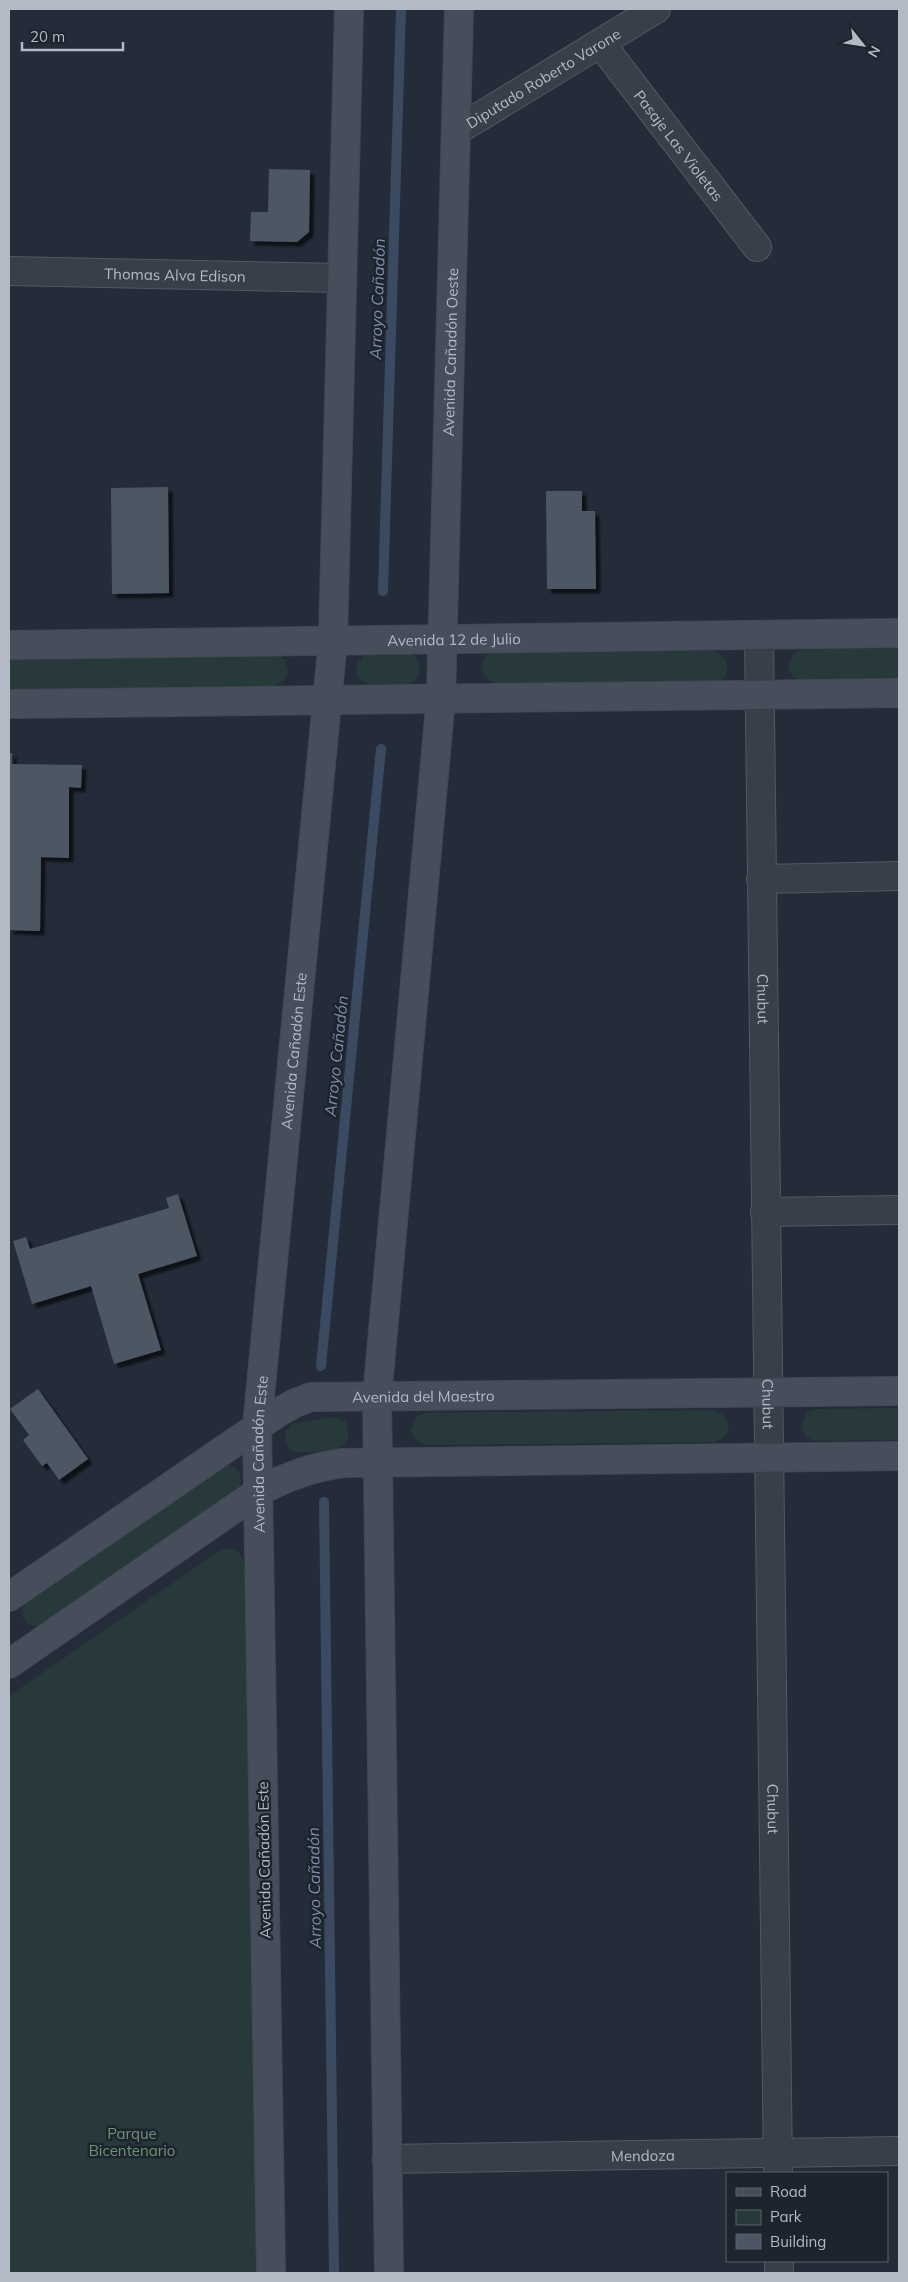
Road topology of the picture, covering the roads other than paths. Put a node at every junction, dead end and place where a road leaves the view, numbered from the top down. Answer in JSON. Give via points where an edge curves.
{"nodes":[{"id":1,"x":349,"y":9,"type":"edge"},
{"id":2,"x":459,"y":9,"type":"edge"},
{"id":3,"x":656,"y":9,"type":"edge"},
{"id":4,"x":600,"y":44,"type":"junction"},
{"id":5,"x":456,"y":131,"type":"junction"},
{"id":6,"x":756,"y":247,"type":"dead end"},
{"id":7,"x":9,"y":272,"type":"edge"},
{"id":8,"x":342,"y":278,"type":"junction"},
{"id":9,"x":899,"y":633,"type":"edge"},
{"id":10,"x":759,"y":635,"type":"junction"},
{"id":11,"x":443,"y":638,"type":"junction"},
{"id":12,"x":333,"y":640,"type":"junction"},
{"id":13,"x":9,"y":645,"type":"edge"},
{"id":14,"x":899,"y":693,"type":"edge"},
{"id":15,"x":759,"y":694,"type":"junction"},
{"id":16,"x":441,"y":697,"type":"junction"},
{"id":17,"x":328,"y":699,"type":"junction"},
{"id":18,"x":9,"y":704,"type":"edge"},
{"id":19,"x":899,"y":876,"type":"edge"},
{"id":20,"x":761,"y":879,"type":"junction"},
{"id":21,"x":899,"y":1210,"type":"edge"},
{"id":22,"x":766,"y":1212,"type":"junction"},
{"id":23,"x":899,"y":1391,"type":"edge"},
{"id":24,"x":768,"y":1392,"type":"junction"},
{"id":25,"x":377,"y":1397,"type":"junction"},
{"id":26,"x":257,"y":1427,"type":"junction"},
{"id":27,"x":899,"y":1456,"type":"edge"},
{"id":28,"x":769,"y":1458,"type":"junction"},
{"id":29,"x":376,"y":1462,"type":"junction"},
{"id":30,"x":258,"y":1492,"type":"junction"},
{"id":31,"x":9,"y":1597,"type":"edge"},
{"id":32,"x":9,"y":1662,"type":"edge"},
{"id":33,"x":899,"y":2151,"type":"edge"},
{"id":34,"x":387,"y":2159,"type":"junction"},
{"id":35,"x":778,"y":2163,"type":"edge"},
{"id":36,"x":271,"y":2273,"type":"edge"},
{"id":37,"x":389,"y":2273,"type":"edge"}],
"edges":[{"from":1,"to":8,"type":"main road"},
{"from":2,"to":5,"type":"main road","name":"Avenida Cañadón Oeste"},
{"from":3,"to":4,"type":"street","name":"Diputado Roberto Varone"},
{"from":4,"to":5,"type":"street","name":"Diputado Roberto Varone"},
{"from":4,"to":6,"type":"street","name":"Pasaje Las Violetas"},
{"from":5,"to":11,"type":"main road","name":"Avenida Cañadón Oeste"},
{"from":7,"to":8,"type":"street","name":"Thomas Alva Edison"},
{"from":8,"to":12,"type":"main road"},
{"from":9,"to":10,"type":"main road","name":"Avenida 12 de Julio"},
{"from":10,"to":11,"type":"main road","name":"Avenida 12 de Julio"},
{"from":10,"to":15,"type":"street","name":"Chubut"},
{"from":11,"to":12,"type":"main road","name":"Avenida 12 de Julio"},
{"from":11,"to":16,"type":"main road","name":"Avenida Cañadón Oeste"},
{"from":12,"to":13,"type":"main road","name":"Avenida 12 de Julio"},
{"from":12,"to":17,"type":"main road","name":"Avenida Cañadón Este"},
{"from":14,"to":15,"type":"main road"},
{"from":15,"to":16,"type":"main road"},
{"from":15,"to":20,"type":"street","name":"Chubut"},
{"from":16,"to":17,"type":"main road"},
{"from":16,"to":25,"type":"main road"},
{"from":17,"to":18,"type":"main road"},
{"from":17,"to":26,"type":"main road","name":"Avenida Cañadón Este"},
{"from":19,"to":20,"type":"street"},
{"from":20,"to":22,"type":"street","name":"Chubut"},
{"from":21,"to":22,"type":"street"},
{"from":22,"to":24,"type":"street","name":"Chubut"},
{"from":23,"to":24,"type":"main road","name":"Avenida del Maestro"},
{"from":24,"to":25,"type":"main road","name":"Avenida del Maestro"},
{"from":24,"to":28,"type":"street","name":"Chubut"},
{"from":25,"to":26,"type":"main road","name":"Avenida del Maestro","via":[[311,1397],[295,1402]]},
{"from":25,"to":29,"type":"main road"},
{"from":26,"to":30,"type":"main road","name":"Avenida Cañadón Este"},
{"from":26,"to":31,"type":"main road","name":"Avenida del Maestro"},
{"from":27,"to":28,"type":"main road"},
{"from":28,"to":29,"type":"main road"},
{"from":28,"to":35,"type":"street","name":"Chubut"},
{"from":29,"to":30,"type":"main road","via":[[319,1466]]},
{"from":29,"to":34,"type":"main road"},
{"from":30,"to":32,"type":"main road"},
{"from":30,"to":36,"type":"main road","name":"Avenida Cañadón Este"},
{"from":33,"to":35,"type":"street","name":"Mendoza"},
{"from":34,"to":35,"type":"street","name":"Mendoza"},
{"from":34,"to":37,"type":"main road"}]}
